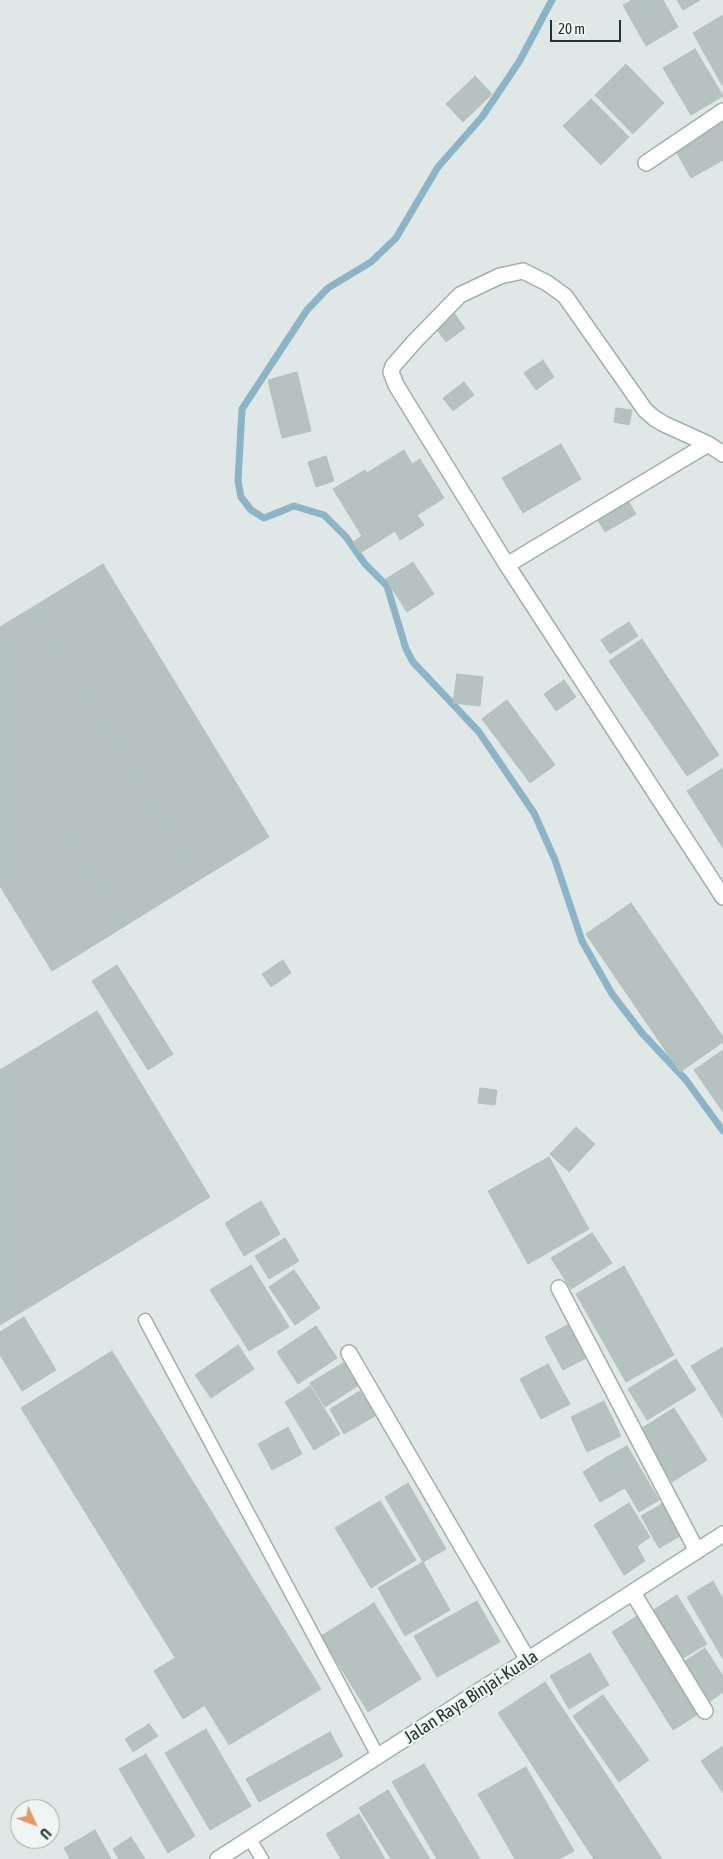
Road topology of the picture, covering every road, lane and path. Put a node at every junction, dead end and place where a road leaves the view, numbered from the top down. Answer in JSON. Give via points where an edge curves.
{"nodes":[{"id":1,"x":723,"y":111,"type":"edge"},
{"id":2,"x":646,"y":163,"type":"dead end"},
{"id":3,"x":708,"y":444,"type":"junction"},
{"id":4,"x":723,"y":454,"type":"edge"},
{"id":5,"x":507,"y":566,"type":"junction"},
{"id":6,"x":723,"y":897,"type":"edge"},
{"id":7,"x":559,"y":1288,"type":"dead end"},
{"id":8,"x":145,"y":1320,"type":"dead end"},
{"id":9,"x":349,"y":1353,"type":"dead end"},
{"id":10,"x":723,"y":1534,"type":"edge"},
{"id":11,"x":697,"y":1551,"type":"junction"},
{"id":12,"x":632,"y":1593,"type":"junction"},
{"id":13,"x":528,"y":1660,"type":"junction"},
{"id":14,"x":705,"y":1711,"type":"dead end"},
{"id":15,"x":378,"y":1756,"type":"junction"},
{"id":16,"x":250,"y":1840,"type":"junction"},
{"id":17,"x":218,"y":1859,"type":"edge"},
{"id":18,"x":262,"y":1859,"type":"edge"}],
"edges":[{"from":1,"to":2,"type":"street"},
{"from":3,"to":4,"type":"street"},
{"from":3,"to":5,"type":"street"},
{"from":3,"to":5,"type":"street","via":[[664,424],[645,410],[565,296],[547,283],[523,271],[500,276],[460,295],[390,372]]},
{"from":5,"to":6,"type":"street"},
{"from":7,"to":11,"type":"street"},
{"from":8,"to":15,"type":"lane"},
{"from":9,"to":13,"type":"street"},
{"from":10,"to":11,"type":"street","name":"Jalan Raya Binjai-Kuala"},
{"from":11,"to":12,"type":"street","name":"Jalan Raya Binjai-Kuala"},
{"from":12,"to":13,"type":"street","name":"Jalan Raya Binjai-Kuala"},
{"from":12,"to":14,"type":"street"},
{"from":13,"to":15,"type":"street","name":"Jalan Raya Binjai-Kuala"},
{"from":15,"to":16,"type":"street","name":"Jalan Raya Binjai-Kuala"},
{"from":16,"to":17,"type":"street","name":"Jalan Raya Binjai-Kuala"},
{"from":16,"to":18,"type":"lane"}]}
